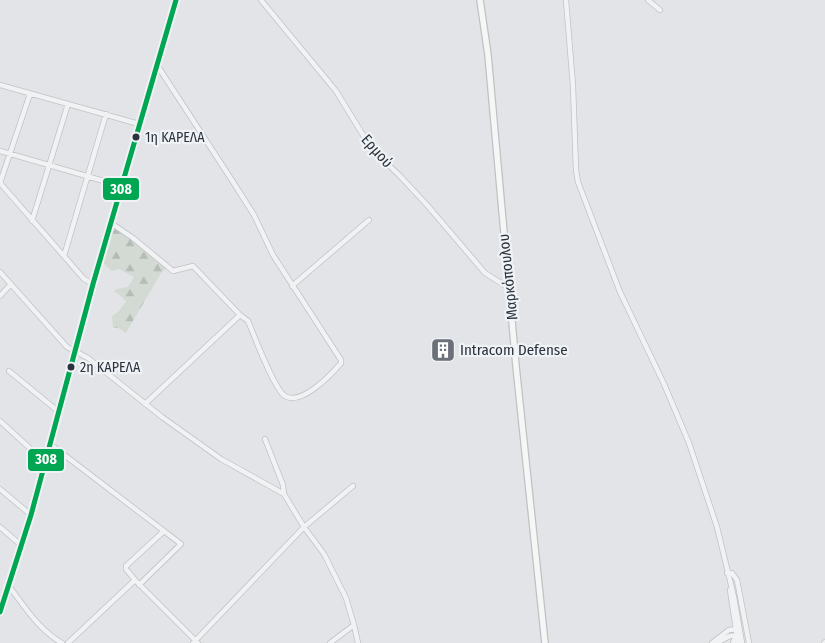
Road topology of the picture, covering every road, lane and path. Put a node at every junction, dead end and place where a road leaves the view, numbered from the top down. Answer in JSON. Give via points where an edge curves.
{"nodes":[{"id":1,"x":176,"y":0,"type":"edge"},
{"id":2,"x":261,"y":0,"type":"edge"},
{"id":3,"x":480,"y":0,"type":"edge"},
{"id":4,"x":566,"y":0,"type":"edge"},
{"id":5,"x":648,"y":0,"type":"edge"},
{"id":6,"x":660,"y":10,"type":"dead end"},
{"id":7,"x":157,"y":66,"type":"junction"},
{"id":8,"x":0,"y":85,"type":"edge"},
{"id":9,"x":30,"y":94,"type":"junction"},
{"id":10,"x":68,"y":104,"type":"junction"},
{"id":11,"x":106,"y":114,"type":"junction"},
{"id":12,"x":140,"y":124,"type":"junction"},
{"id":13,"x":0,"y":151,"type":"edge"},
{"id":14,"x":10,"y":154,"type":"junction"},
{"id":15,"x":49,"y":165,"type":"junction"},
{"id":16,"x":87,"y":177,"type":"junction"},
{"id":17,"x":0,"y":183,"type":"edge"},
{"id":18,"x":121,"y":186,"type":"junction"},
{"id":19,"x":32,"y":220,"type":"junction"},
{"id":20,"x":370,"y":220,"type":"dead end"},
{"id":21,"x":111,"y":223,"type":"junction"},
{"id":22,"x":64,"y":256,"type":"junction"},
{"id":23,"x":0,"y":272,"type":"edge"},
{"id":24,"x":11,"y":284,"type":"junction"},
{"id":25,"x":93,"y":284,"type":"junction"},
{"id":26,"x":292,"y":286,"type":"junction"},
{"id":27,"x":509,"y":288,"type":"junction"},
{"id":28,"x":0,"y":296,"type":"edge"},
{"id":29,"x":240,"y":314,"type":"junction"},
{"id":30,"x":74,"y":352,"type":"junction"},
{"id":31,"x":10,"y":371,"type":"dead end"},
{"id":32,"x":145,"y":404,"type":"junction"},
{"id":33,"x":59,"y":412,"type":"junction"},
{"id":34,"x":0,"y":421,"type":"edge"},
{"id":35,"x":265,"y":439,"type":"dead end"},
{"id":36,"x":50,"y":444,"type":"junction"},
{"id":37,"x":46,"y":463,"type":"junction"},
{"id":38,"x":353,"y":486,"type":"dead end"},
{"id":39,"x":0,"y":489,"type":"edge"},
{"id":40,"x":284,"y":494,"type":"junction"},
{"id":41,"x":31,"y":515,"type":"junction"},
{"id":42,"x":0,"y":527,"type":"edge"},
{"id":43,"x":304,"y":527,"type":"junction"},
{"id":44,"x":164,"y":531,"type":"junction"},
{"id":45,"x":22,"y":546,"type":"junction"},
{"id":46,"x":727,"y":573,"type":"junction"},
{"id":47,"x":135,"y":580,"type":"junction"},
{"id":48,"x":140,"y":585,"type":"junction"},
{"id":49,"x":9,"y":586,"type":"junction"},
{"id":50,"x":0,"y":612,"type":"edge"},
{"id":51,"x":354,"y":625,"type":"junction"},
{"id":52,"x":737,"y":629,"type":"junction"},
{"id":53,"x":739,"y":635,"type":"junction"},
{"id":54,"x":195,"y":642,"type":"edge"},
{"id":55,"x":62,"y":643,"type":"edge"},
{"id":56,"x":68,"y":643,"type":"edge"},
{"id":57,"x":330,"y":643,"type":"edge"},
{"id":58,"x":358,"y":643,"type":"edge"},
{"id":59,"x":544,"y":643,"type":"edge"},
{"id":60,"x":712,"y":643,"type":"edge"},
{"id":61,"x":716,"y":643,"type":"edge"},
{"id":62,"x":733,"y":643,"type":"edge"},
{"id":63,"x":738,"y":643,"type":"edge"},
{"id":64,"x":742,"y":643,"type":"edge"},
{"id":65,"x":749,"y":643,"type":"edge"}],
"edges":[{"from":1,"to":7,"type":"main road"},
{"from":2,"to":27,"type":"street","name":"Ερμού","via":[[336,91],[370,148],[427,205],[486,273]]},
{"from":3,"to":27,"type":"main road","name":"Μαρκόπουλου","via":[[488,54]]},
{"from":4,"to":46,"type":"street","via":[[578,182],[620,292],[685,432],[717,527]]},
{"from":5,"to":6,"type":"street"},
{"from":7,"to":12,"type":"main road"},
{"from":7,"to":26,"type":"street","via":[[234,183]]},
{"from":8,"to":9,"type":"street"},
{"from":9,"to":10,"type":"street"},
{"from":9,"to":14,"type":"street"},
{"from":10,"to":11,"type":"street"},
{"from":10,"to":15,"type":"street"},
{"from":11,"to":12,"type":"street"},
{"from":11,"to":16,"type":"street"},
{"from":12,"to":18,"type":"main road"},
{"from":13,"to":14,"type":"street"},
{"from":14,"to":15,"type":"street"},
{"from":14,"to":17,"type":"street"},
{"from":15,"to":16,"type":"street"},
{"from":15,"to":19,"type":"street"},
{"from":16,"to":18,"type":"street"},
{"from":16,"to":22,"type":"street"},
{"from":17,"to":19,"type":"street"},
{"from":18,"to":21,"type":"main road"},
{"from":19,"to":22,"type":"street"},
{"from":20,"to":26,"type":"street"},
{"from":21,"to":25,"type":"main road"},
{"from":21,"to":29,"type":"street","via":[[173,271],[193,266]]},
{"from":22,"to":25,"type":"street"},
{"from":23,"to":24,"type":"street"},
{"from":24,"to":28,"type":"street"},
{"from":24,"to":30,"type":"street","via":[[58,339]]},
{"from":25,"to":30,"type":"main road"},
{"from":26,"to":29,"type":"street","via":[[341,360],[339,366],[302,397],[287,398],[282,394],[248,321]]},
{"from":27,"to":59,"type":"main road","name":"Μαρκόπουλου"},
{"from":29,"to":32,"type":"street"},
{"from":30,"to":32,"type":"street","via":[[88,358]]},
{"from":30,"to":33,"type":"main road"},
{"from":31,"to":33,"type":"street"},
{"from":32,"to":40,"type":"street","via":[[221,459]]},
{"from":33,"to":36,"type":"main road"},
{"from":34,"to":37,"type":"street"},
{"from":35,"to":40,"type":"street"},
{"from":36,"to":37,"type":"main road"},
{"from":36,"to":44,"type":"street"},
{"from":37,"to":41,"type":"main road"},
{"from":38,"to":43,"type":"street"},
{"from":39,"to":41,"type":"street"},
{"from":40,"to":43,"type":"street"},
{"from":41,"to":45,"type":"main road"},
{"from":42,"to":45,"type":"street"},
{"from":43,"to":51,"type":"street","via":[[324,554],[340,585]]},
{"from":43,"to":54,"type":"street"},
{"from":44,"to":47,"type":"street","via":[[126,566]]},
{"from":44,"to":48,"type":"street","via":[[181,544]]},
{"from":45,"to":49,"type":"main road"},
{"from":46,"to":52,"type":"street","via":[[734,597]]},
{"from":46,"to":65,"type":"street","via":[[732,573],[737,580]]},
{"from":47,"to":48,"type":"street"},
{"from":47,"to":56,"type":"street"},
{"from":48,"to":54,"type":"street"},
{"from":49,"to":50,"type":"main road"},
{"from":49,"to":55,"type":"street","via":[[30,614]]},
{"from":51,"to":57,"type":"street"},
{"from":51,"to":58,"type":"street"},
{"from":52,"to":53,"type":"street"},
{"from":52,"to":60,"type":"street","via":[[729,630]]},
{"from":53,"to":61,"type":"street"},
{"from":53,"to":62,"type":"street"},
{"from":53,"to":63,"type":"street"},
{"from":53,"to":64,"type":"street"}]}
